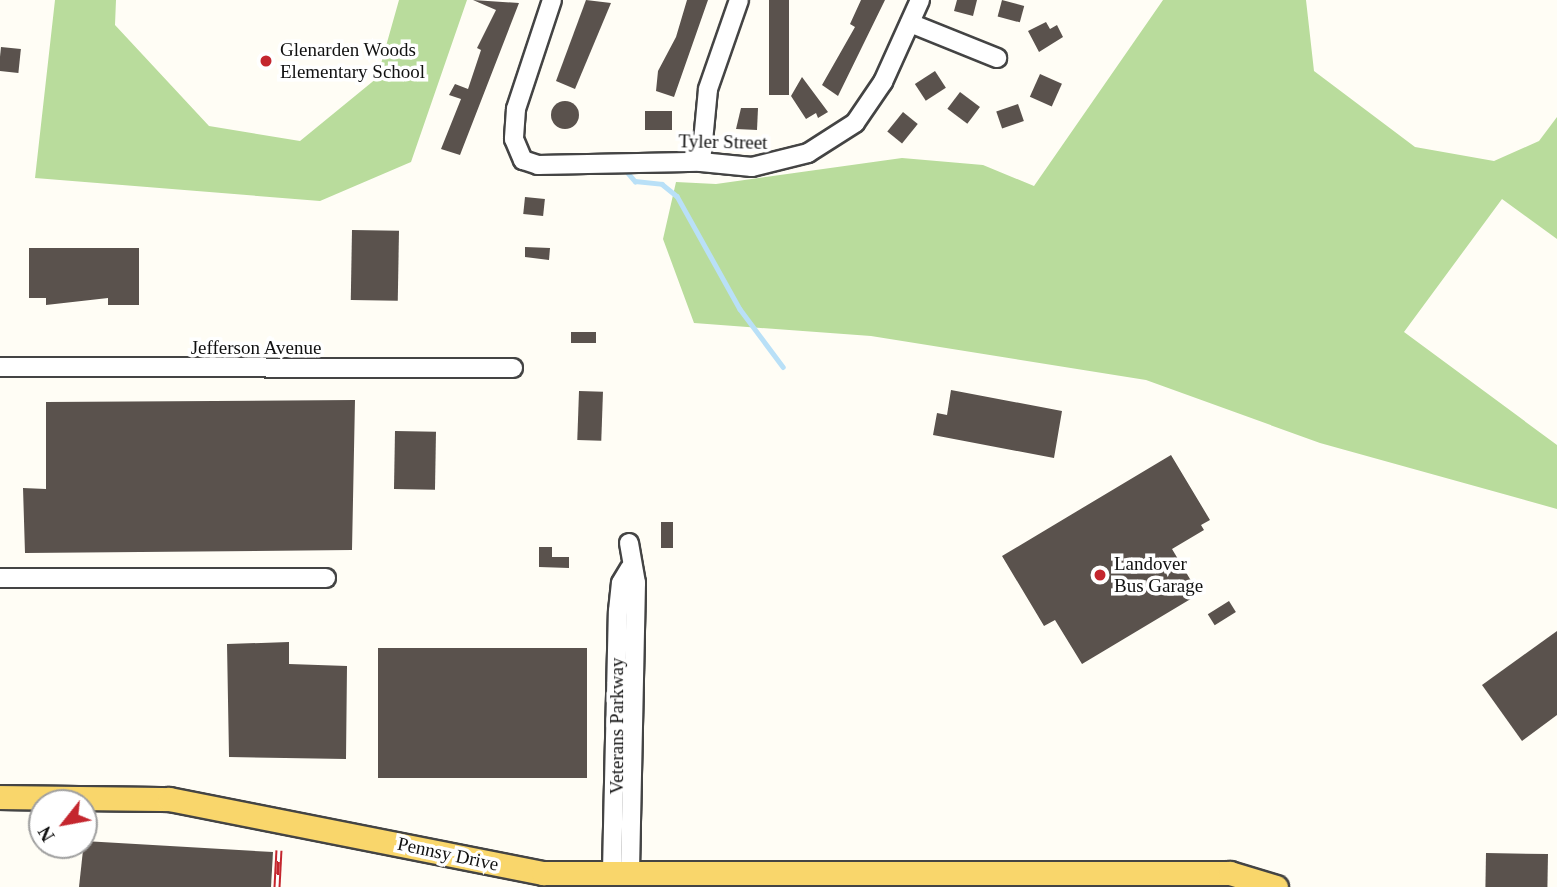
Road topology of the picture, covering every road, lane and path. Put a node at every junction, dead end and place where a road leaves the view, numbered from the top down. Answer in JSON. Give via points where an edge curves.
{"nodes":[{"id":1,"x":552,"y":0,"type":"edge"},
{"id":2,"x":739,"y":0,"type":"edge"},
{"id":3,"x":919,"y":0,"type":"edge"},
{"id":4,"x":910,"y":23,"type":"junction"},
{"id":5,"x":997,"y":58,"type":"dead end"},
{"id":6,"x":701,"y":162,"type":"junction"},
{"id":7,"x":0,"y":367,"type":"edge"},
{"id":8,"x":513,"y":368,"type":"dead end"},
{"id":9,"x":629,"y":543,"type":"dead end"},
{"id":10,"x":0,"y":578,"type":"edge"},
{"id":11,"x":326,"y":578,"type":"dead end"},
{"id":12,"x":0,"y":796,"type":"edge"},
{"id":13,"x":524,"y":870,"type":"junction"},
{"id":14,"x":715,"y":874,"type":"junction"},
{"id":15,"x":621,"y":879,"type":"edge"},
{"id":16,"x":551,"y":887,"type":"edge"},
{"id":17,"x":680,"y":887,"type":"edge"},
{"id":18,"x":1276,"y":887,"type":"edge"}],
"edges":[{"from":1,"to":6,"type":"street","name":"Tyler Street","via":[[519,93],[516,151],[531,164]]},
{"from":2,"to":6,"type":"street","via":[[708,89]]},
{"from":3,"to":4,"type":"street","name":"Tyler Street"},
{"from":4,"to":5,"type":"street"},
{"from":4,"to":6,"type":"street","name":"Tyler Street","via":[[873,101],[837,137],[772,165]]},
{"from":7,"to":8,"type":"street","name":"Jefferson Avenue"},
{"from":9,"to":15,"type":"street","name":"Veterans Parkway","via":[[630,568],[621,583],[618,611]]},
{"from":10,"to":11,"type":"street"},
{"from":12,"to":13,"type":"main road","name":"Pennsy Drive","via":[[182,801]]},
{"from":13,"to":15,"type":"main road","name":"Pennsy Drive"},
{"from":13,"to":16,"type":"main road"},
{"from":14,"to":15,"type":"main road","name":"Pennsy Drive"},
{"from":14,"to":17,"type":"main road"},
{"from":14,"to":18,"type":"main road","name":"Pennsy Drive","via":[[1230,873]]}]}
